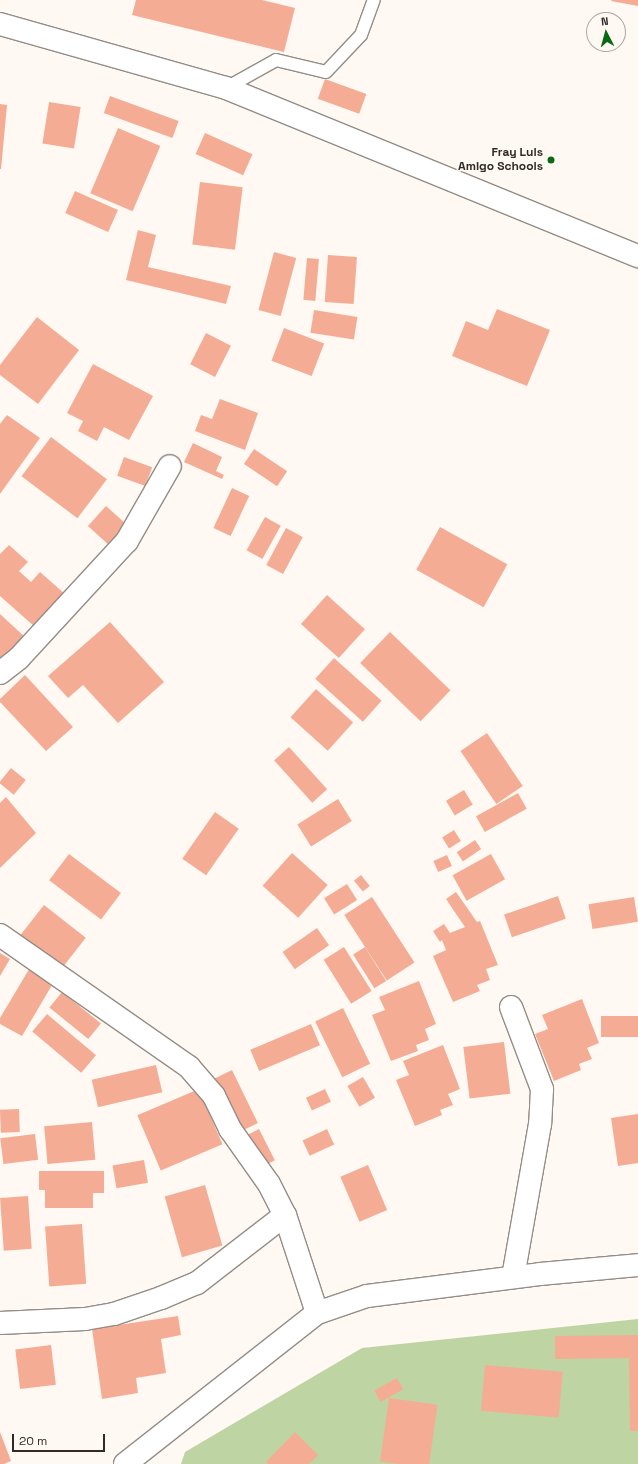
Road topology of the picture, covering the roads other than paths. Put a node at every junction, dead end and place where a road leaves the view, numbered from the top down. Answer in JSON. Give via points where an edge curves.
{"nodes":[{"id":1,"x":374,"y":0,"type":"edge"},
{"id":2,"x":0,"y":24,"type":"edge"},
{"id":3,"x":226,"y":88,"type":"junction"},
{"id":4,"x":638,"y":256,"type":"edge"},
{"id":5,"x":170,"y":466,"type":"dead end"},
{"id":6,"x":0,"y":673,"type":"edge"},
{"id":7,"x":0,"y":935,"type":"edge"},
{"id":8,"x":511,"y":1007,"type":"dead end"},
{"id":9,"x":285,"y":1215,"type":"junction"},
{"id":10,"x":638,"y":1266,"type":"edge"},
{"id":11,"x":513,"y":1277,"type":"junction"},
{"id":12,"x":317,"y":1313,"type":"junction"},
{"id":13,"x":0,"y":1323,"type":"edge"},
{"id":14,"x":125,"y":1464,"type":"edge"}],
"edges":[{"from":1,"to":3,"type":"lane","via":[[361,35],[326,72],[276,60]]},
{"from":2,"to":3,"type":"street"},
{"from":3,"to":4,"type":"street"},
{"from":5,"to":6,"type":"street","via":[[126,541],[19,658]]},
{"from":7,"to":9,"type":"street","via":[[188,1067],[214,1096],[230,1129],[269,1184]]},
{"from":8,"to":11,"type":"street","via":[[542,1089],[540,1124]]},
{"from":9,"to":12,"type":"street"},
{"from":9,"to":13,"type":"street","via":[[197,1283],[161,1298],[114,1314],[85,1319]]},
{"from":10,"to":11,"type":"street"},
{"from":11,"to":12,"type":"street","via":[[367,1296]]},
{"from":12,"to":14,"type":"street"}]}
